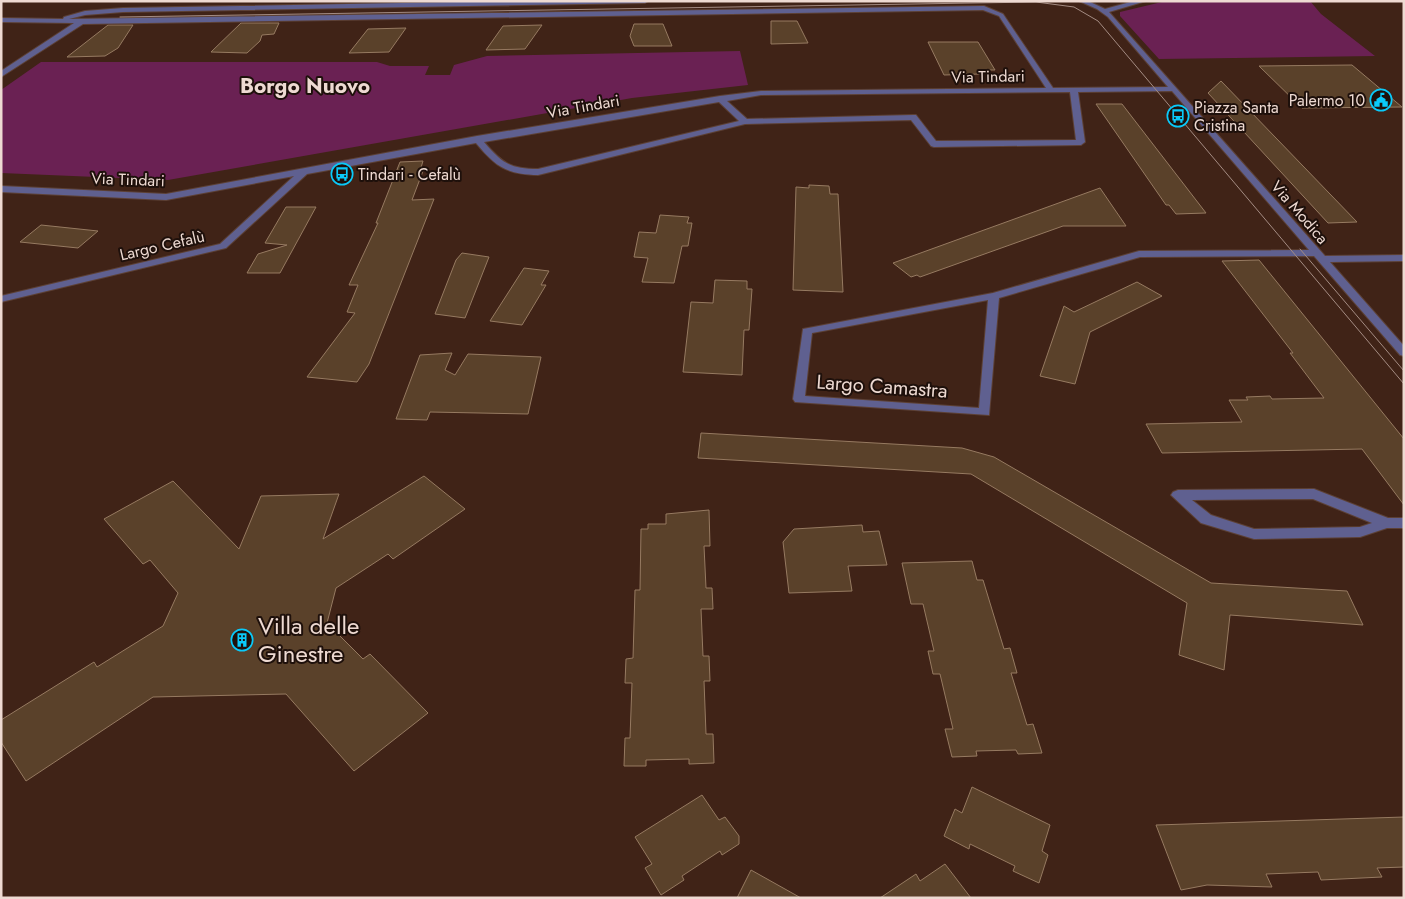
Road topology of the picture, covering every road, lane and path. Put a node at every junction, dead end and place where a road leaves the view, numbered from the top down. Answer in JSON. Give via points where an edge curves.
{"nodes":[{"id":1,"x":646,"y":1,"type":"edge"},
{"id":2,"x":1082,"y":1,"type":"edge"},
{"id":3,"x":1143,"y":1,"type":"edge"},
{"id":4,"x":476,"y":3,"type":"edge"},
{"id":5,"x":1105,"y":11,"type":"junction"},
{"id":6,"x":473,"y":16,"type":"junction"},
{"id":7,"x":1,"y":20,"type":"edge"},
{"id":8,"x":58,"y":20,"type":"junction"},
{"id":9,"x":81,"y":22,"type":"junction"},
{"id":10,"x":1,"y":75,"type":"edge"},
{"id":11,"x":1174,"y":89,"type":"junction"},
{"id":12,"x":1051,"y":90,"type":"junction"},
{"id":13,"x":1074,"y":90,"type":"junction"},
{"id":14,"x":720,"y":98,"type":"junction"},
{"id":15,"x":745,"y":122,"type":"junction"},
{"id":16,"x":477,"y":139,"type":"junction"},
{"id":17,"x":304,"y":171,"type":"junction"},
{"id":18,"x":1,"y":188,"type":"edge"},
{"id":19,"x":1319,"y":256,"type":"junction"},
{"id":20,"x":1404,"y":258,"type":"edge"},
{"id":21,"x":994,"y":296,"type":"junction"},
{"id":22,"x":1,"y":299,"type":"edge"},
{"id":23,"x":1404,"y":353,"type":"edge"},
{"id":24,"x":1404,"y":523,"type":"edge"},
{"id":25,"x":1387,"y":524,"type":"junction"}],
"edges":[{"from":1,"to":4,"type":"street"},
{"from":2,"to":5,"type":"street"},
{"from":3,"to":5,"type":"street"},
{"from":4,"to":6,"type":"street"},
{"from":4,"to":8,"type":"street","via":[[123,10],[85,13]]},
{"from":5,"to":11,"type":"street"},
{"from":6,"to":9,"type":"street"},
{"from":6,"to":12,"type":"street","via":[[969,7],[994,11],[1005,21]]},
{"from":7,"to":8,"type":"street"},
{"from":8,"to":9,"type":"street"},
{"from":9,"to":10,"type":"street"},
{"from":11,"to":13,"type":"street","name":"Via Tindari"},
{"from":11,"to":19,"type":"street","name":"Via Modica"},
{"from":12,"to":13,"type":"street","name":"Via Tindari"},
{"from":12,"to":14,"type":"street","name":"Via Tindari","via":[[761,93]]},
{"from":13,"to":15,"type":"street","via":[[1081,142],[934,144],[913,117]]},
{"from":14,"to":15,"type":"street"},
{"from":14,"to":16,"type":"street","name":"Via Tindari"},
{"from":15,"to":16,"type":"street","via":[[538,172],[517,172],[499,164]]},
{"from":16,"to":17,"type":"street","name":"Via Tindari"},
{"from":17,"to":18,"type":"street","name":"Via Tindari","via":[[166,197]]},
{"from":17,"to":22,"type":"street","name":"Largo Cefalù","via":[[223,246]]},
{"from":19,"to":20,"type":"street","name":"Largo Camastra"},
{"from":19,"to":21,"type":"street","name":"Largo Camastra","via":[[1138,254]]},
{"from":19,"to":23,"type":"street","name":"Via Modica"},
{"from":21,"to":21,"type":"street","name":"Largo Camastra","via":[[985,412],[800,399],[807,331]]},
{"from":24,"to":25,"type":"street"},
{"from":25,"to":25,"type":"street","via":[[1314,494],[1178,495],[1206,519],[1254,534],[1360,532]]}]}
